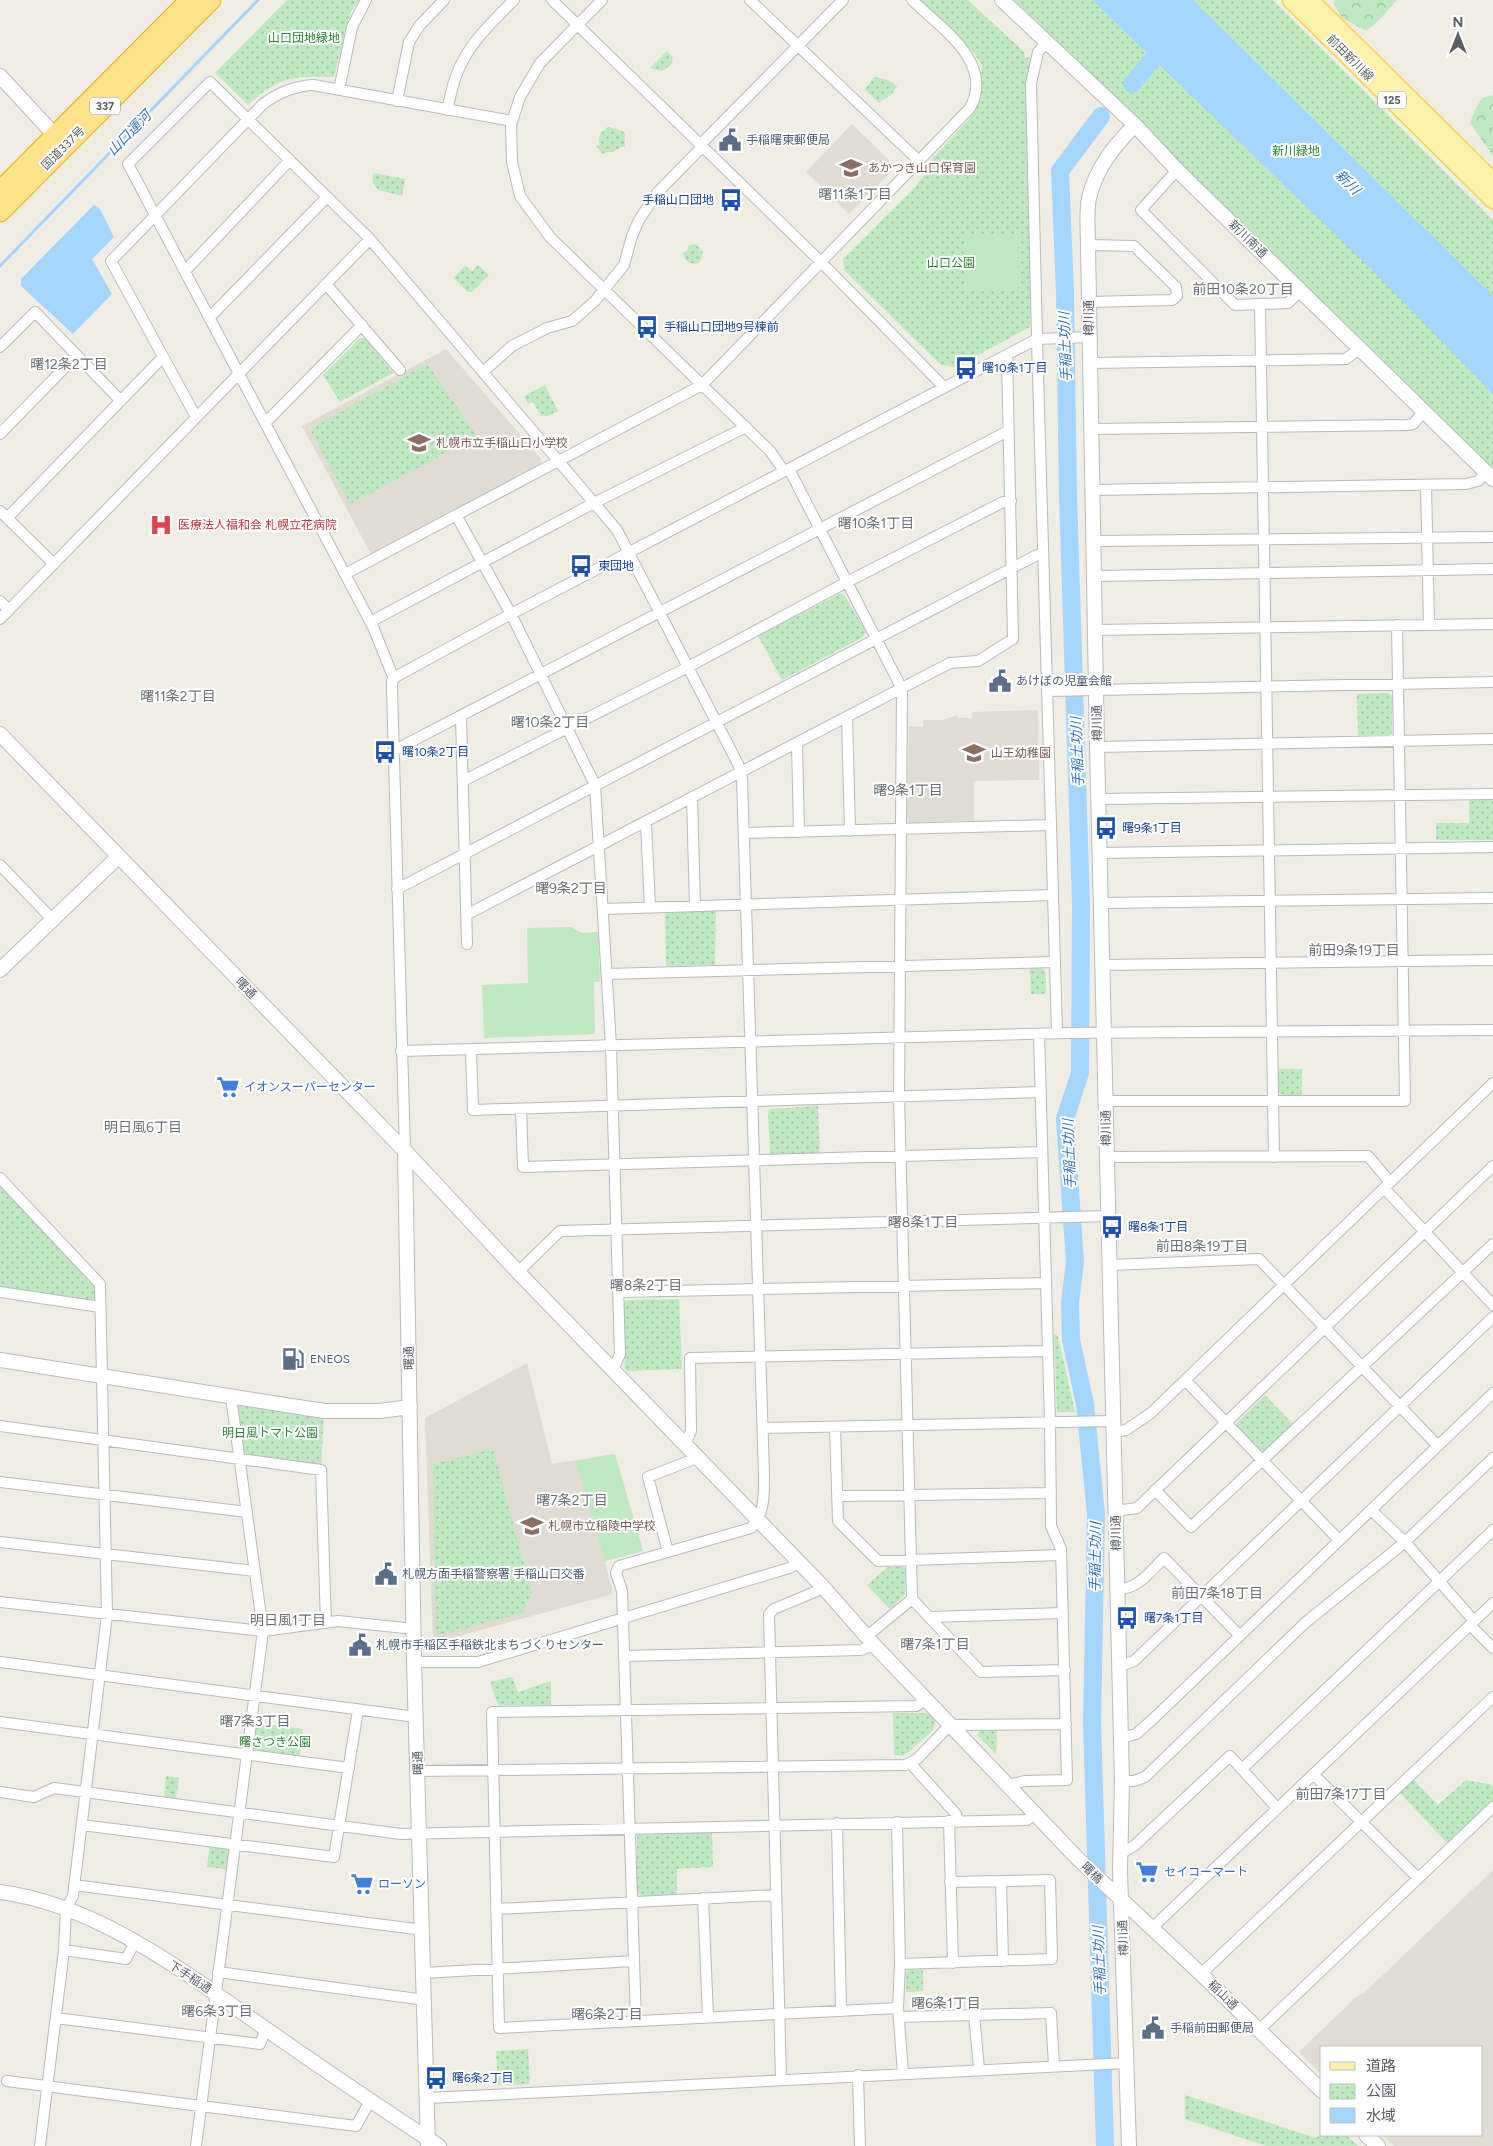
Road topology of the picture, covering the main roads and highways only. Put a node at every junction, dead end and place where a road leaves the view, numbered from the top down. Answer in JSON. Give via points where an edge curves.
{"nodes":[{"id":1,"x":190,"y":0,"type":"edge"},
{"id":2,"x":211,"y":0,"type":"edge"},
{"id":3,"x":1291,"y":0,"type":"edge"},
{"id":4,"x":1310,"y":0,"type":"edge"},
{"id":5,"x":60,"y":142,"type":"junction"},
{"id":6,"x":1493,"y":181,"type":"edge"},
{"id":7,"x":0,"y":190,"type":"edge"},
{"id":8,"x":1493,"y":200,"type":"edge"},
{"id":9,"x":0,"y":212,"type":"edge"}],
"edges":[{"from":1,"to":5,"type":"highway","name":"国道337号","number":"337"},
{"from":2,"to":5,"type":"highway","name":"国道337号","number":"337"},
{"from":3,"to":8,"type":"main road","name":"前田新川線","number":"125"},
{"from":4,"to":6,"type":"main road","name":"前田新川線","number":"125"},
{"from":5,"to":7,"type":"highway","name":"国道337号","number":"337"},
{"from":5,"to":9,"type":"highway","name":"国道337号","number":"337"}]}
